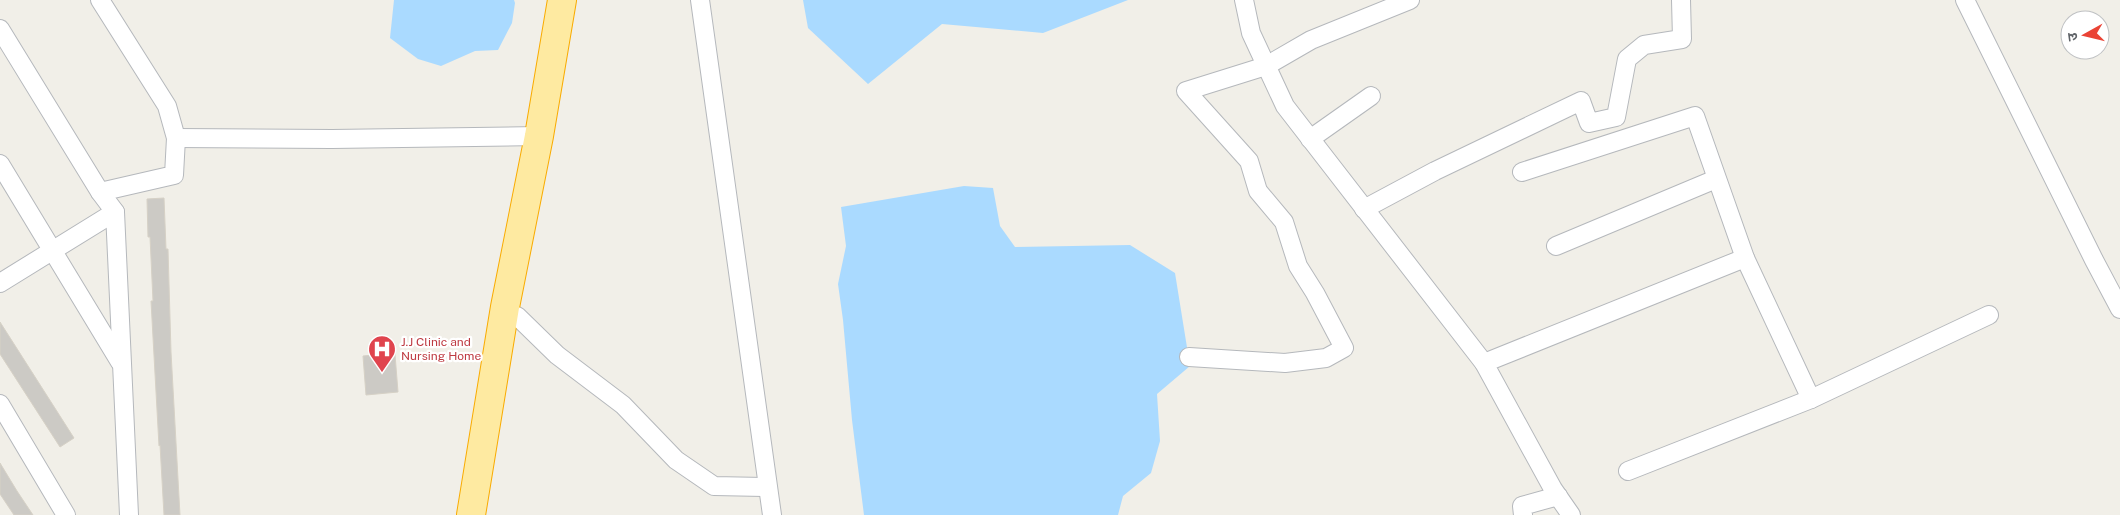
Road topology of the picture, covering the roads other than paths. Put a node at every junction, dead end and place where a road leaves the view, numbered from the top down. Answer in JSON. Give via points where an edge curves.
{"nodes":[{"id":1,"x":100,"y":0,"type":"edge"},
{"id":2,"x":562,"y":0,"type":"edge"},
{"id":3,"x":574,"y":0,"type":"edge"},
{"id":4,"x":700,"y":0,"type":"edge"},
{"id":5,"x":1244,"y":0,"type":"edge"},
{"id":6,"x":1410,"y":0,"type":"edge"},
{"id":7,"x":1681,"y":0,"type":"edge"},
{"id":8,"x":1966,"y":0,"type":"edge"},
{"id":9,"x":0,"y":29,"type":"edge"},
{"id":10,"x":1266,"y":66,"type":"junction"},
{"id":11,"x":1371,"y":96,"type":"dead end"},
{"id":12,"x":539,"y":136,"type":"junction"},
{"id":13,"x":176,"y":138,"type":"junction"},
{"id":14,"x":1310,"y":139,"type":"junction"},
{"id":15,"x":0,"y":164,"type":"edge"},
{"id":16,"x":1522,"y":172,"type":"dead end"},
{"id":17,"x":1716,"y":179,"type":"junction"},
{"id":18,"x":100,"y":192,"type":"junction"},
{"id":19,"x":1364,"y":209,"type":"junction"},
{"id":20,"x":115,"y":212,"type":"junction"},
{"id":21,"x":1556,"y":246,"type":"dead end"},
{"id":22,"x":53,"y":249,"type":"junction"},
{"id":23,"x":1745,"y":258,"type":"junction"},
{"id":24,"x":0,"y":283,"type":"edge"},
{"id":25,"x":2120,"y":309,"type":"edge"},
{"id":26,"x":1989,"y":315,"type":"dead end"},
{"id":27,"x":517,"y":316,"type":"junction"},
{"id":28,"x":1189,"y":357,"type":"dead end"},
{"id":29,"x":1484,"y":362,"type":"junction"},
{"id":30,"x":122,"y":365,"type":"junction"},
{"id":31,"x":1811,"y":399,"type":"junction"},
{"id":32,"x":0,"y":404,"type":"edge"},
{"id":33,"x":1628,"y":471,"type":"dead end"},
{"id":34,"x":767,"y":487,"type":"junction"},
{"id":35,"x":1558,"y":496,"type":"junction"},
{"id":36,"x":66,"y":515,"type":"edge"},
{"id":37,"x":129,"y":515,"type":"edge"},
{"id":38,"x":471,"y":515,"type":"edge"},
{"id":39,"x":484,"y":515,"type":"edge"},
{"id":40,"x":772,"y":515,"type":"edge"},
{"id":41,"x":1523,"y":515,"type":"edge"},
{"id":42,"x":1571,"y":515,"type":"edge"}],
"edges":[{"from":1,"to":13,"type":"street","via":[[167,106]]},
{"from":2,"to":12,"type":"highway"},
{"from":3,"to":27,"type":"highway"},
{"from":4,"to":34,"type":"street"},
{"from":5,"to":10,"type":"street","via":[[1251,34]]},
{"from":6,"to":10,"type":"street","via":[[1311,40]]},
{"from":7,"to":19,"type":"street","via":[[1682,39],[1644,45],[1626,59],[1616,117],[1589,123],[1581,101],[1434,171]]},
{"from":8,"to":25,"type":"street"},
{"from":9,"to":18,"type":"street"},
{"from":10,"to":14,"type":"street","via":[[1284,106]]},
{"from":10,"to":28,"type":"street","via":[[1186,91],[1249,161],[1258,191],[1284,222],[1298,266],[1344,348],[1326,358],[1285,363]]},
{"from":11,"to":14,"type":"street"},
{"from":12,"to":13,"type":"street"},
{"from":12,"to":38,"type":"highway","via":[[505,307]]},
{"from":13,"to":18,"type":"street","via":[[174,175]]},
{"from":14,"to":19,"type":"street"},
{"from":15,"to":22,"type":"street"},
{"from":16,"to":17,"type":"street","via":[[1695,116]]},
{"from":17,"to":21,"type":"street"},
{"from":17,"to":23,"type":"street"},
{"from":18,"to":20,"type":"street"},
{"from":19,"to":29,"type":"street"},
{"from":20,"to":22,"type":"street"},
{"from":20,"to":30,"type":"street"},
{"from":22,"to":24,"type":"street"},
{"from":22,"to":30,"type":"street"},
{"from":23,"to":29,"type":"street"},
{"from":23,"to":31,"type":"street"},
{"from":26,"to":31,"type":"street"},
{"from":27,"to":34,"type":"street","via":[[557,355],[623,405],[676,460],[714,486]]},
{"from":27,"to":39,"type":"highway"},
{"from":29,"to":35,"type":"street"},
{"from":30,"to":37,"type":"street"},
{"from":31,"to":33,"type":"street"},
{"from":32,"to":36,"type":"street"},
{"from":34,"to":40,"type":"street"},
{"from":35,"to":41,"type":"street","via":[[1522,506]]},
{"from":35,"to":42,"type":"street"}]}
